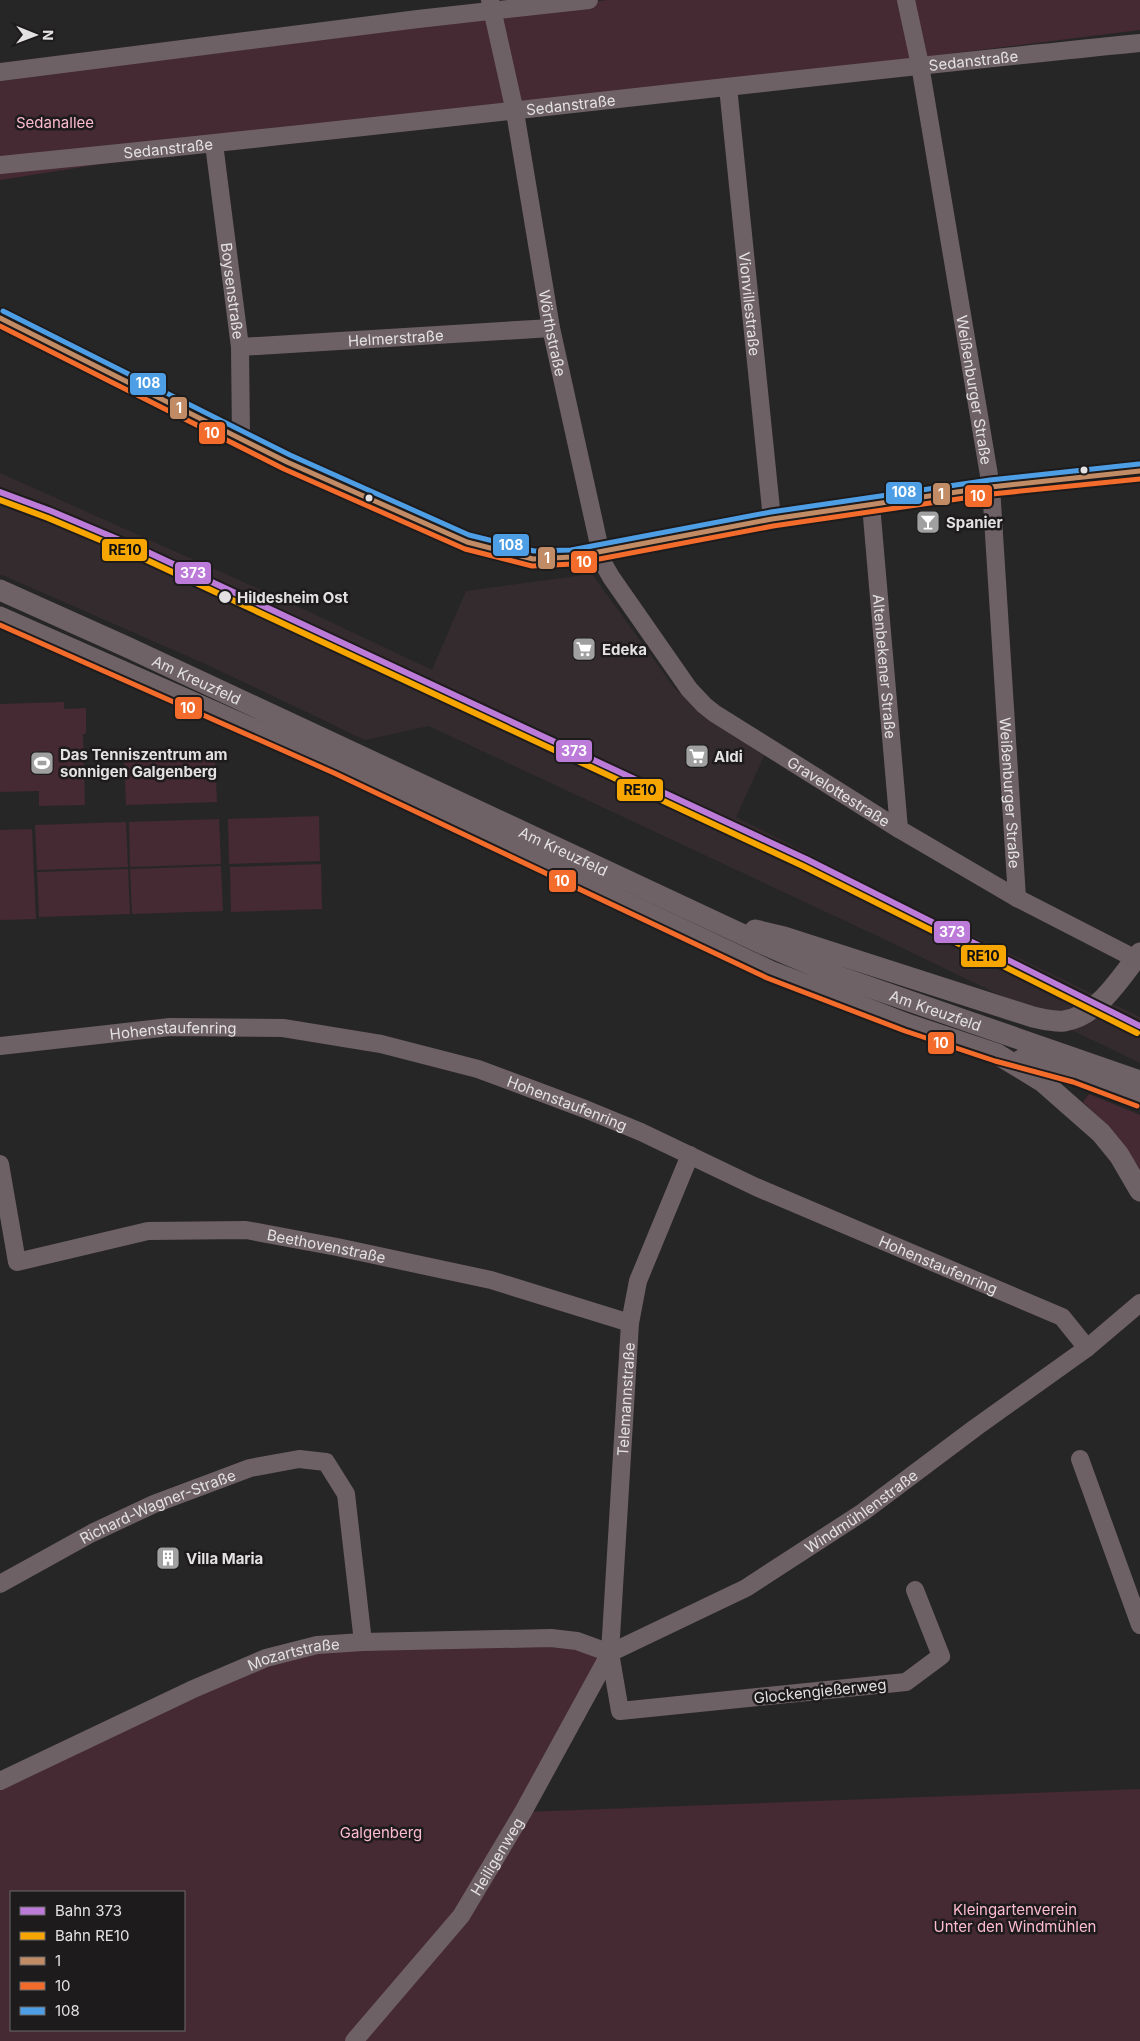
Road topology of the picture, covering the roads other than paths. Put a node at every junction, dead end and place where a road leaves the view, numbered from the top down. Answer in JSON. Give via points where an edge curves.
{"nodes":[{"id":1,"x":589,"y":0,"type":"edge"},
{"id":2,"x":906,"y":0,"type":"edge"},
{"id":3,"x":491,"y":6,"type":"edge"},
{"id":4,"x":1140,"y":43,"type":"edge"},
{"id":5,"x":920,"y":65,"type":"junction"},
{"id":6,"x":0,"y":72,"type":"edge"},
{"id":7,"x":728,"y":87,"type":"junction"},
{"id":8,"x":515,"y":112,"type":"junction"},
{"id":9,"x":214,"y":144,"type":"junction"},
{"id":10,"x":0,"y":165,"type":"edge"},
{"id":11,"x":0,"y":318,"type":"edge"},
{"id":12,"x":551,"y":328,"type":"junction"},
{"id":13,"x":240,"y":347,"type":"junction"},
{"id":14,"x":241,"y":438,"type":"junction"},
{"id":15,"x":1140,"y":471,"type":"edge"},
{"id":16,"x":991,"y":487,"type":"junction"},
{"id":17,"x":871,"y":505,"type":"junction"},
{"id":18,"x":772,"y":520,"type":"junction"},
{"id":19,"x":601,"y":552,"type":"junction"},
{"id":20,"x":0,"y":590,"type":"edge"},
{"id":21,"x":0,"y":618,"type":"edge"},
{"id":22,"x":899,"y":829,"type":"junction"},
{"id":23,"x":1017,"y":898,"type":"junction"},
{"id":24,"x":717,"y":922,"type":"junction"},
{"id":25,"x":1137,"y":957,"type":"edge"},
{"id":26,"x":0,"y":1046,"type":"edge"},
{"id":27,"x":997,"y":1054,"type":"junction"},
{"id":28,"x":1140,"y":1081,"type":"edge"},
{"id":29,"x":1140,"y":1099,"type":"edge"},
{"id":30,"x":690,"y":1155,"type":"junction"},
{"id":31,"x":0,"y":1164,"type":"edge"},
{"id":32,"x":1140,"y":1191,"type":"edge"},
{"id":33,"x":1140,"y":1302,"type":"edge"},
{"id":34,"x":630,"y":1324,"type":"junction"},
{"id":35,"x":1087,"y":1348,"type":"junction"},
{"id":36,"x":1080,"y":1459,"type":"dead end"},
{"id":37,"x":0,"y":1584,"type":"edge"},
{"id":38,"x":915,"y":1590,"type":"dead end"},
{"id":39,"x":1140,"y":1625,"type":"edge"},
{"id":40,"x":363,"y":1642,"type":"junction"},
{"id":41,"x":610,"y":1653,"type":"junction"},
{"id":42,"x":0,"y":1781,"type":"edge"},
{"id":43,"x":354,"y":2041,"type":"edge"}],
"edges":[{"from":1,"to":3,"type":"street"},
{"from":2,"to":5,"type":"street","name":"Weißenburger Straße"},
{"from":3,"to":6,"type":"street"},
{"from":3,"to":8,"type":"street","name":"Wörthstraße"},
{"from":4,"to":5,"type":"street","name":"Sedanstraße"},
{"from":5,"to":7,"type":"street","name":"Sedanstraße"},
{"from":5,"to":16,"type":"street","name":"Weißenburger Straße"},
{"from":7,"to":8,"type":"street","name":"Sedanstraße"},
{"from":7,"to":18,"type":"street","name":"Vionvillestraße"},
{"from":8,"to":9,"type":"street","name":"Sedanstraße"},
{"from":8,"to":12,"type":"street","name":"Wörthstraße"},
{"from":9,"to":10,"type":"street","name":"Sedanstraße"},
{"from":9,"to":13,"type":"street","name":"Boysenstraße"},
{"from":11,"to":14,"type":"street"},
{"from":12,"to":13,"type":"street","name":"Helmerstraße"},
{"from":12,"to":19,"type":"street","name":"Wörthstraße"},
{"from":13,"to":14,"type":"street","name":"Boysenstraße"},
{"from":14,"to":19,"type":"street","via":[[287,462],[467,542],[534,559]]},
{"from":15,"to":16,"type":"street"},
{"from":16,"to":17,"type":"street"},
{"from":16,"to":23,"type":"street","name":"Weißenburger Straße"},
{"from":17,"to":18,"type":"street"},
{"from":17,"to":22,"type":"street","name":"Altenbekener Straße"},
{"from":18,"to":19,"type":"street"},
{"from":19,"to":22,"type":"street","name":"Gravelottestraße","via":[[611,578],[689,689],[704,705]]},
{"from":20,"to":24,"type":"main road","name":"Am Kreuzfeld"},
{"from":21,"to":27,"type":"main road","name":"Am Kreuzfeld","via":[[337,766],[770,971],[907,1024]]},
{"from":22,"to":23,"type":"street","name":"Gravelottestraße"},
{"from":23,"to":25,"type":"street","name":"Gravelottestraße"},
{"from":24,"to":25,"type":"main road","via":[[784,937],[1054,1021],[1074,1019],[1089,1011]]},
{"from":24,"to":28,"type":"main road","name":"Am Kreuzfeld","via":[[840,977]]},
{"from":26,"to":30,"type":"street","name":"Hohenstaufenring","via":[[170,1027],[283,1028],[321,1034],[381,1044],[478,1069],[585,1108]]},
{"from":27,"to":29,"type":"main road","via":[[1075,1075]]},
{"from":27,"to":32,"type":"main road","name":"Am Kreuzfeld","via":[[1043,1082],[1101,1133]]},
{"from":30,"to":34,"type":"street","name":"Telemannstraße","via":[[638,1281]]},
{"from":30,"to":35,"type":"street","name":"Hohenstaufenring","via":[[756,1187],[1062,1317]]},
{"from":31,"to":34,"type":"street","name":"Beethovenstraße","via":[[17,1262],[148,1230],[246,1230],[491,1280]]},
{"from":33,"to":35,"type":"street","name":"Windmühlenstraße"},
{"from":34,"to":41,"type":"street","name":"Telemannstraße"},
{"from":35,"to":41,"type":"street","name":"Windmühlenstraße","via":[[863,1512],[746,1588]]},
{"from":36,"to":39,"type":"street"},
{"from":37,"to":40,"type":"street","name":"Richard-Wagner-Straße","via":[[92,1533],[154,1504],[250,1468],[299,1459],[326,1462],[346,1494]]},
{"from":38,"to":41,"type":"street","name":"Glockengießerweg","via":[[941,1656],[906,1682],[620,1711]]},
{"from":40,"to":41,"type":"street","name":"Mozartstraße","via":[[551,1638],[577,1641]]},
{"from":40,"to":42,"type":"street","name":"Mozartstraße","via":[[317,1645],[266,1658]]},
{"from":41,"to":43,"type":"street","name":"Heiligenweg","via":[[523,1812],[461,1916]]}]}
